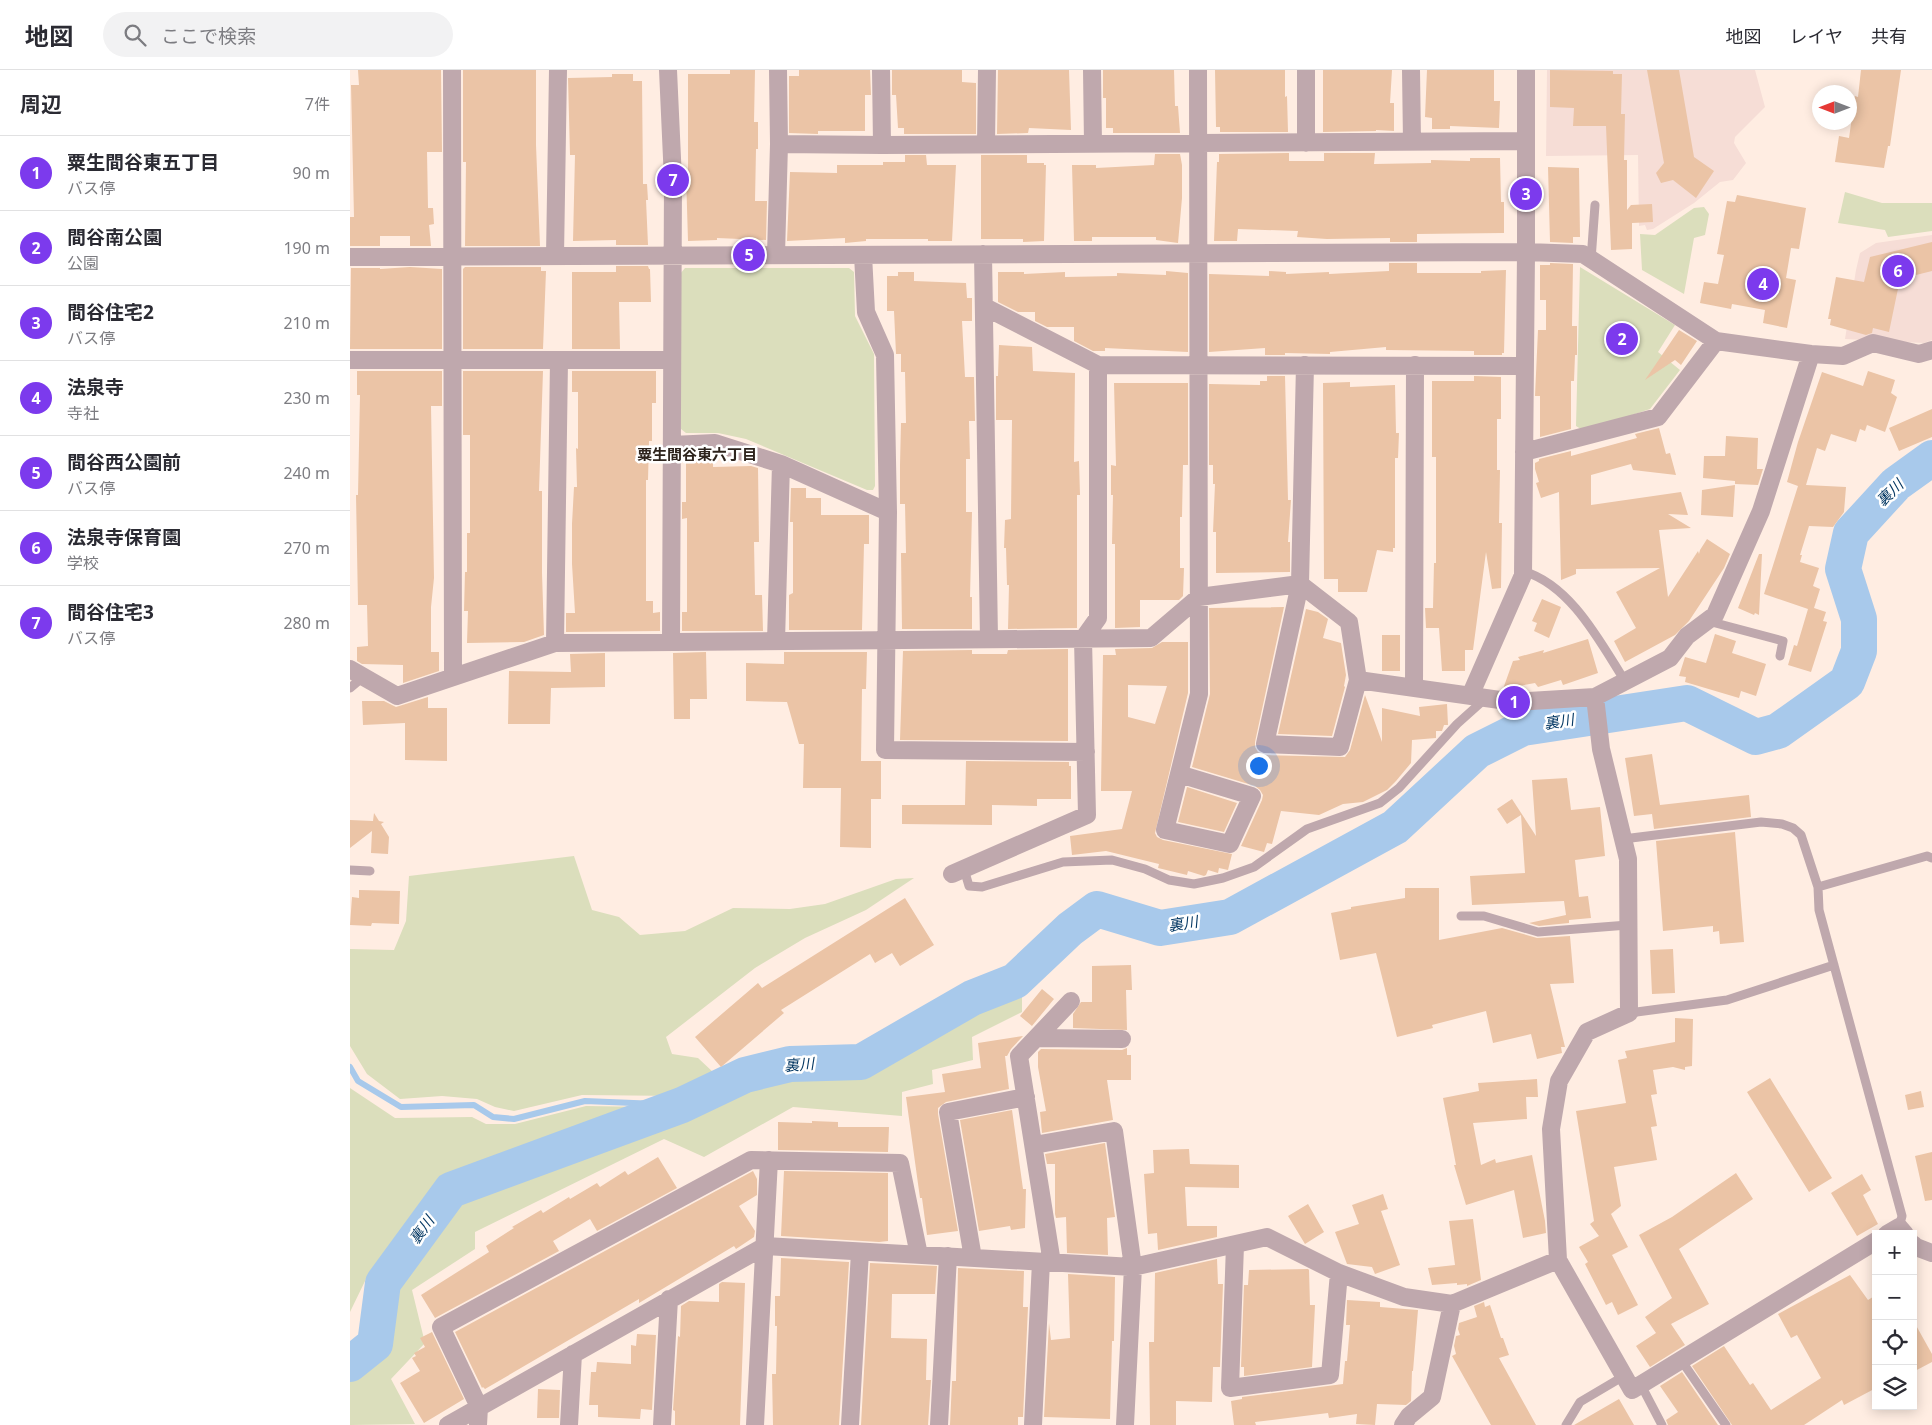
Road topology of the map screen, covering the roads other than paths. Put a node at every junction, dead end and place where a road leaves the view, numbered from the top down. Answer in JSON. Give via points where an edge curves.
{"nodes":[{"id":1,"x":452,"y":70,"type":"edge"},
{"id":2,"x":558,"y":70,"type":"edge"},
{"id":3,"x":668,"y":70,"type":"edge"},
{"id":4,"x":778,"y":70,"type":"edge"},
{"id":5,"x":881,"y":70,"type":"edge"},
{"id":6,"x":987,"y":70,"type":"edge"},
{"id":7,"x":1092,"y":70,"type":"edge"},
{"id":8,"x":1198,"y":70,"type":"edge"},
{"id":9,"x":1306,"y":70,"type":"edge"},
{"id":10,"x":1411,"y":70,"type":"edge"},
{"id":11,"x":1526,"y":70,"type":"edge"},
{"id":12,"x":1526,"y":141,"type":"junction"},
{"id":13,"x":1412,"y":142,"type":"junction"},
{"id":14,"x":1198,"y":143,"type":"junction"},
{"id":15,"x":1306,"y":143,"type":"junction"},
{"id":16,"x":779,"y":144,"type":"junction"},
{"id":17,"x":986,"y":144,"type":"junction"},
{"id":18,"x":1093,"y":144,"type":"junction"},
{"id":19,"x":882,"y":145,"type":"junction"},
{"id":20,"x":1595,"y":205,"type":"dead end"},
{"id":21,"x":1526,"y":252,"type":"junction"},
{"id":22,"x":1199,"y":253,"type":"junction"},
{"id":23,"x":983,"y":254,"type":"junction"},
{"id":24,"x":776,"y":255,"type":"junction"},
{"id":25,"x":863,"y":255,"type":"junction"},
{"id":26,"x":555,"y":256,"type":"junction"},
{"id":27,"x":672,"y":256,"type":"junction"},
{"id":28,"x":350,"y":257,"type":"edge"},
{"id":29,"x":452,"y":257,"type":"junction"},
{"id":30,"x":1591,"y":260,"type":"junction"},
{"id":31,"x":985,"y":307,"type":"junction"},
{"id":32,"x":1716,"y":341,"type":"junction"},
{"id":33,"x":1932,"y":350,"type":"edge"},
{"id":34,"x":1811,"y":354,"type":"junction"},
{"id":35,"x":350,"y":360,"type":"edge"},
{"id":36,"x":452,"y":360,"type":"junction"},
{"id":37,"x":559,"y":360,"type":"junction"},
{"id":38,"x":672,"y":360,"type":"junction"},
{"id":39,"x":1098,"y":365,"type":"junction"},
{"id":40,"x":1199,"y":365,"type":"junction"},
{"id":41,"x":1305,"y":365,"type":"junction"},
{"id":42,"x":1415,"y":365,"type":"junction"},
{"id":43,"x":1525,"y":366,"type":"junction"},
{"id":44,"x":672,"y":445,"type":"junction"},
{"id":45,"x":1524,"y":452,"type":"junction"},
{"id":46,"x":781,"y":464,"type":"junction"},
{"id":47,"x":888,"y":512,"type":"junction"},
{"id":48,"x":1523,"y":571,"type":"junction"},
{"id":49,"x":1300,"y":584,"type":"junction"},
{"id":50,"x":1199,"y":597,"type":"junction"},
{"id":51,"x":1708,"y":621,"type":"junction"},
{"id":52,"x":1083,"y":639,"type":"junction"},
{"id":53,"x":886,"y":640,"type":"junction"},
{"id":54,"x":989,"y":640,"type":"junction"},
{"id":55,"x":776,"y":641,"type":"junction"},
{"id":56,"x":670,"y":642,"type":"junction"},
{"id":57,"x":555,"y":643,"type":"junction"},
{"id":58,"x":1780,"y":656,"type":"dead end"},
{"id":59,"x":357,"y":673,"type":"edge"},
{"id":60,"x":453,"y":677,"type":"junction"},
{"id":61,"x":1358,"y":680,"type":"junction"},
{"id":62,"x":1625,"y":681,"type":"junction"},
{"id":63,"x":350,"y":688,"type":"edge"},
{"id":64,"x":1414,"y":688,"type":"junction"},
{"id":65,"x":1478,"y":697,"type":"junction"},
{"id":66,"x":1595,"y":697,"type":"junction"},
{"id":67,"x":1086,"y":752,"type":"junction"},
{"id":68,"x":1179,"y":774,"type":"junction"},
{"id":69,"x":1623,"y":839,"type":"junction"},
{"id":70,"x":1932,"y":858,"type":"edge"},
{"id":71,"x":350,"y":870,"type":"edge"},
{"id":72,"x":370,"y":871,"type":"dead end"},
{"id":73,"x":958,"y":872,"type":"joint"},
{"id":74,"x":1818,"y":887,"type":"junction"},
{"id":75,"x":1461,"y":916,"type":"dead end"},
{"id":76,"x":1628,"y":925,"type":"junction"},
{"id":77,"x":1834,"y":965,"type":"junction"},
{"id":78,"x":1071,"y":1001,"type":"dead end"},
{"id":79,"x":1629,"y":1013,"type":"junction"},
{"id":80,"x":1036,"y":1038,"type":"junction"},
{"id":81,"x":1122,"y":1039,"type":"dead end"},
{"id":82,"x":1026,"y":1097,"type":"junction"},
{"id":83,"x":1034,"y":1145,"type":"junction"},
{"id":84,"x":769,"y":1160,"type":"junction"},
{"id":85,"x":1897,"y":1230,"type":"edge"},
{"id":86,"x":1872,"y":1243,"type":"edge"},
{"id":87,"x":1235,"y":1245,"type":"junction"},
{"id":88,"x":764,"y":1246,"type":"junction"},
{"id":89,"x":1917,"y":1247,"type":"edge"},
{"id":90,"x":860,"y":1252,"type":"junction"},
{"id":91,"x":1932,"y":1253,"type":"edge"},
{"id":92,"x":919,"y":1255,"type":"junction"},
{"id":93,"x":948,"y":1256,"type":"junction"},
{"id":94,"x":973,"y":1258,"type":"junction"},
{"id":95,"x":1558,"y":1260,"type":"junction"},
{"id":96,"x":1047,"y":1262,"type":"junction"},
{"id":97,"x":1133,"y":1267,"type":"junction"},
{"id":98,"x":1339,"y":1273,"type":"junction"},
{"id":99,"x":669,"y":1299,"type":"junction"},
{"id":100,"x":1452,"y":1304,"type":"junction"},
{"id":101,"x":573,"y":1354,"type":"junction"},
{"id":102,"x":1681,"y":1360,"type":"junction"},
{"id":103,"x":1624,"y":1376,"type":"junction"},
{"id":104,"x":1641,"y":1385,"type":"junction"},
{"id":105,"x":479,"y":1407,"type":"junction"},
{"id":106,"x":448,"y":1425,"type":"edge"},
{"id":107,"x":478,"y":1425,"type":"edge"},
{"id":108,"x":569,"y":1425,"type":"edge"},
{"id":109,"x":662,"y":1425,"type":"edge"},
{"id":110,"x":755,"y":1425,"type":"edge"},
{"id":111,"x":850,"y":1425,"type":"edge"},
{"id":112,"x":939,"y":1425,"type":"edge"},
{"id":113,"x":1033,"y":1425,"type":"edge"},
{"id":114,"x":1125,"y":1425,"type":"edge"},
{"id":115,"x":1403,"y":1425,"type":"edge"},
{"id":116,"x":1566,"y":1425,"type":"edge"},
{"id":117,"x":1662,"y":1425,"type":"edge"},
{"id":118,"x":1726,"y":1425,"type":"edge"}],
"edges":[{"from":1,"to":29,"type":"street"},
{"from":2,"to":26,"type":"street"},
{"from":3,"to":27,"type":"street","via":[[673,180]]},
{"from":4,"to":16,"type":"street"},
{"from":5,"to":19,"type":"street"},
{"from":6,"to":17,"type":"street"},
{"from":7,"to":18,"type":"street"},
{"from":8,"to":14,"type":"street"},
{"from":9,"to":15,"type":"street"},
{"from":10,"to":13,"type":"street"},
{"from":11,"to":12,"type":"street"},
{"from":12,"to":13,"type":"street"},
{"from":12,"to":21,"type":"street"},
{"from":13,"to":15,"type":"street"},
{"from":14,"to":15,"type":"street"},
{"from":14,"to":18,"type":"street"},
{"from":14,"to":22,"type":"street"},
{"from":16,"to":19,"type":"street"},
{"from":16,"to":24,"type":"street"},
{"from":17,"to":18,"type":"street"},
{"from":17,"to":19,"type":"street"},
{"from":20,"to":30,"type":"lane"},
{"from":21,"to":22,"type":"street"},
{"from":21,"to":30,"type":"street","via":[[1583,254]]},
{"from":21,"to":43,"type":"street"},
{"from":22,"to":23,"type":"street"},
{"from":22,"to":40,"type":"street"},
{"from":23,"to":25,"type":"street"},
{"from":23,"to":31,"type":"street"},
{"from":24,"to":25,"type":"street"},
{"from":24,"to":27,"type":"street"},
{"from":25,"to":47,"type":"street","via":[[866,312],[885,355]]},
{"from":26,"to":27,"type":"street"},
{"from":26,"to":29,"type":"street"},
{"from":27,"to":38,"type":"street"},
{"from":28,"to":29,"type":"street"},
{"from":29,"to":36,"type":"street"},
{"from":30,"to":32,"type":"street"},
{"from":31,"to":39,"type":"street"},
{"from":31,"to":54,"type":"street"},
{"from":32,"to":34,"type":"street"},
{"from":32,"to":45,"type":"street","via":[[1658,417]]},
{"from":33,"to":34,"type":"street","via":[[1919,354],[1873,343],[1843,356]]},
{"from":34,"to":51,"type":"street","via":[[1761,511],[1715,615]]},
{"from":35,"to":36,"type":"street"},
{"from":36,"to":37,"type":"street"},
{"from":36,"to":60,"type":"street"},
{"from":37,"to":38,"type":"street"},
{"from":37,"to":57,"type":"street"},
{"from":38,"to":44,"type":"street"},
{"from":39,"to":40,"type":"street"},
{"from":39,"to":52,"type":"street","via":[[1098,618]]},
{"from":40,"to":41,"type":"street"},
{"from":40,"to":50,"type":"street"},
{"from":41,"to":42,"type":"street"},
{"from":41,"to":49,"type":"street"},
{"from":42,"to":43,"type":"street"},
{"from":42,"to":64,"type":"street"},
{"from":43,"to":45,"type":"street"},
{"from":44,"to":46,"type":"street","via":[[714,444]]},
{"from":44,"to":56,"type":"street"},
{"from":45,"to":48,"type":"street"},
{"from":46,"to":47,"type":"street"},
{"from":46,"to":55,"type":"street"},
{"from":47,"to":53,"type":"street"},
{"from":48,"to":62,"type":"lane","via":[[1534,574],[1566,597],[1592,628]]},
{"from":48,"to":65,"type":"street"},
{"from":49,"to":50,"type":"street"},
{"from":49,"to":61,"type":"street","via":[[1349,622]]},
{"from":49,"to":61,"type":"street","via":[[1265,744],[1340,747]]},
{"from":50,"to":52,"type":"street","via":[[1151,638]]},
{"from":50,"to":68,"type":"street","via":[[1199,694]]},
{"from":51,"to":58,"type":"lane","via":[[1783,640]]},
{"from":51,"to":62,"type":"street","via":[[1687,636],[1670,658]]},
{"from":52,"to":54,"type":"street"},
{"from":52,"to":67,"type":"street"},
{"from":53,"to":54,"type":"street"},
{"from":53,"to":55,"type":"street"},
{"from":53,"to":67,"type":"street","via":[[885,750]]},
{"from":55,"to":56,"type":"street"},
{"from":56,"to":57,"type":"street"},
{"from":57,"to":60,"type":"street"},
{"from":59,"to":60,"type":"street","via":[[398,696]]},
{"from":59,"to":63,"type":"lane"},
{"from":61,"to":64,"type":"street"},
{"from":62,"to":66,"type":"street"},
{"from":64,"to":65,"type":"street"},
{"from":65,"to":66,"type":"street","via":[[1514,702]]},
{"from":65,"to":73,"type":"lane","via":[[1399,788],[1380,803],[1307,829],[1254,867],[1223,878],[1194,884],[1169,880],[1112,860],[1063,862],[982,887],[969,886]]},
{"from":66,"to":69,"type":"street","via":[[1601,749]]},
{"from":67,"to":73,"type":"street","via":[[1087,815]]},
{"from":68,"to":68,"type":"street","via":[[1165,830],[1230,844],[1252,796]]},
{"from":69,"to":74,"type":"lane","via":[[1742,823],[1782,824],[1801,835]]},
{"from":69,"to":76,"type":"street","via":[[1628,859]]},
{"from":70,"to":74,"type":"lane","via":[[1927,856]]},
{"from":71,"to":72,"type":"lane"},
{"from":74,"to":77,"type":"lane","via":[[1819,910]]},
{"from":75,"to":76,"type":"lane","via":[[1484,916],[1538,932]]},
{"from":76,"to":79,"type":"street"},
{"from":77,"to":79,"type":"lane","via":[[1727,1000]]},
{"from":77,"to":85,"type":"lane","via":[[1902,1216]]},
{"from":78,"to":80,"type":"street"},
{"from":79,"to":95,"type":"street","via":[[1587,1032],[1559,1081],[1551,1129]]},
{"from":80,"to":81,"type":"street"},
{"from":80,"to":82,"type":"street","via":[[1019,1056]]},
{"from":82,"to":83,"type":"street"},
{"from":82,"to":94,"type":"street","via":[[948,1112]]},
{"from":83,"to":96,"type":"street"},
{"from":83,"to":97,"type":"street","via":[[1114,1131]]},
{"from":84,"to":88,"type":"street"},
{"from":84,"to":92,"type":"street","via":[[900,1163]]},
{"from":84,"to":105,"type":"street","via":[[751,1160],[442,1327]]},
{"from":86,"to":102,"type":"street"},
{"from":87,"to":97,"type":"street"},
{"from":87,"to":98,"type":"street","via":[[1267,1237]]},
{"from":87,"to":98,"type":"street","via":[[1230,1388],[1330,1375]]},
{"from":88,"to":90,"type":"street"},
{"from":88,"to":99,"type":"street"},
{"from":88,"to":110,"type":"street"},
{"from":89,"to":91,"type":"street"},
{"from":90,"to":92,"type":"street"},
{"from":90,"to":111,"type":"street"},
{"from":92,"to":93,"type":"street"},
{"from":93,"to":94,"type":"street"},
{"from":93,"to":112,"type":"street"},
{"from":94,"to":96,"type":"street"},
{"from":95,"to":100,"type":"street"},
{"from":95,"to":103,"type":"street"},
{"from":96,"to":97,"type":"street"},
{"from":96,"to":113,"type":"street"},
{"from":97,"to":114,"type":"street"},
{"from":98,"to":100,"type":"street","via":[[1404,1297]]},
{"from":99,"to":101,"type":"street"},
{"from":99,"to":109,"type":"street"},
{"from":100,"to":115,"type":"street","via":[[1432,1397]]},
{"from":101,"to":105,"type":"street"},
{"from":101,"to":108,"type":"street"},
{"from":102,"to":104,"type":"street"},
{"from":102,"to":118,"type":"lane"},
{"from":103,"to":104,"type":"street","via":[[1632,1390]]},
{"from":103,"to":116,"type":"lane","via":[[1580,1402]]},
{"from":104,"to":117,"type":"lane"},
{"from":105,"to":106,"type":"street"},
{"from":105,"to":107,"type":"street"}]}
